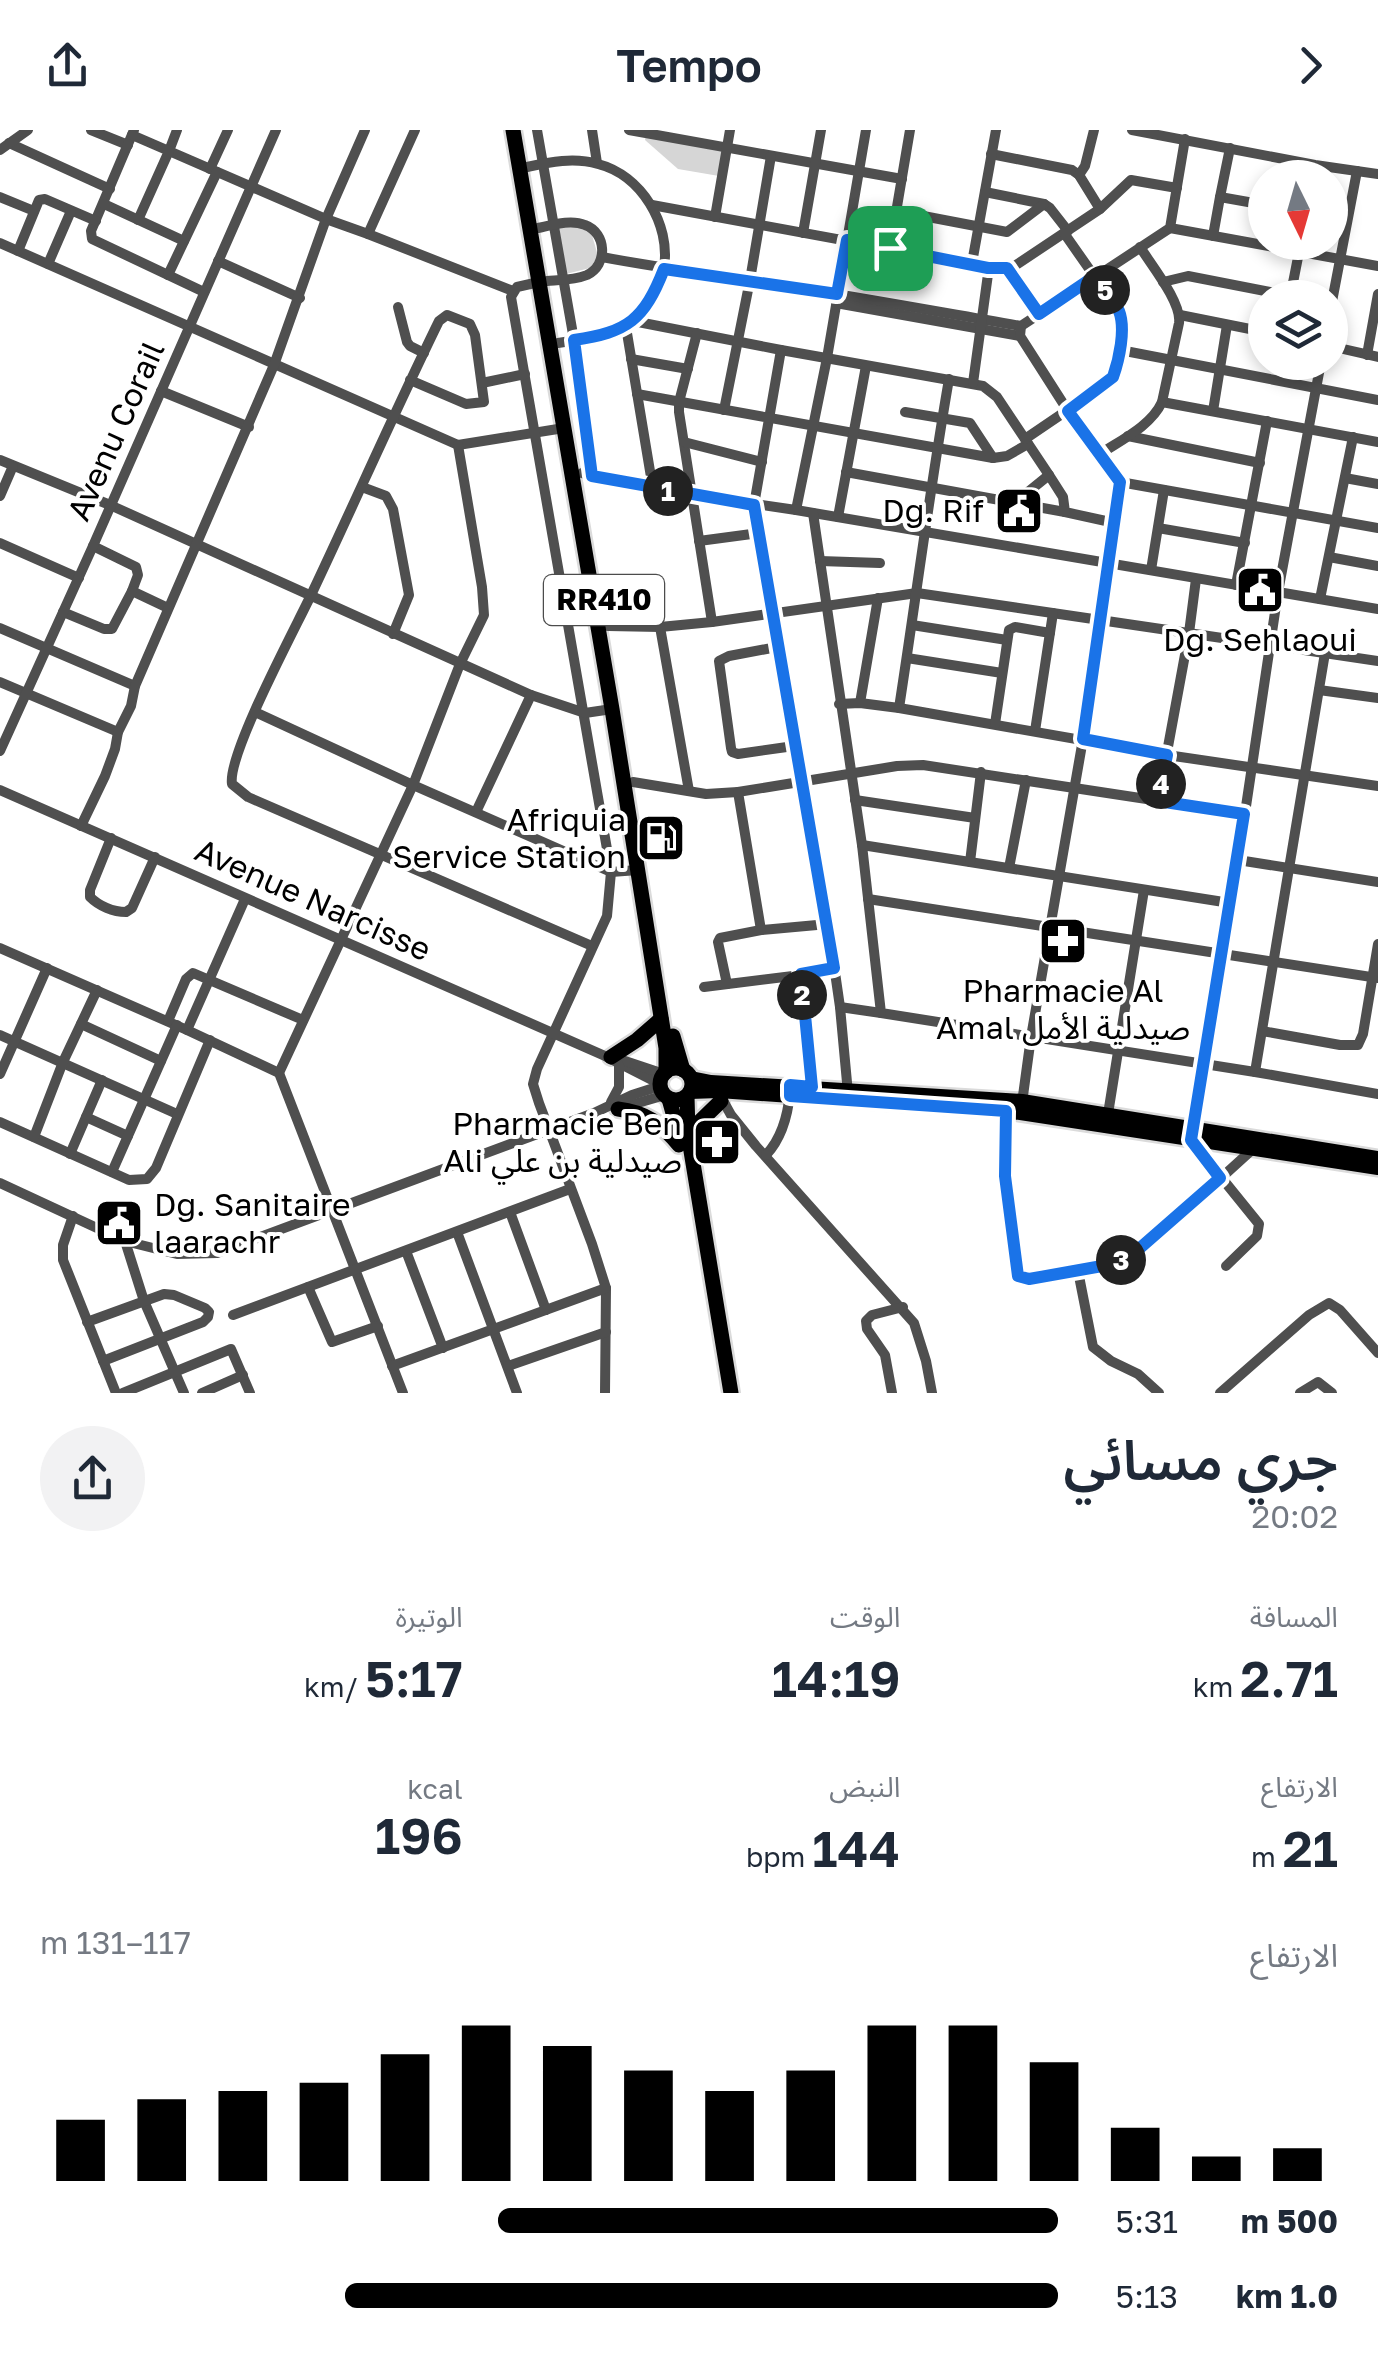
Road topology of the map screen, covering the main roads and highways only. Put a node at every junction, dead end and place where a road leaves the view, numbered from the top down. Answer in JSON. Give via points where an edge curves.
{"nodes":[{"id":1,"x":513,"y":130,"type":"edge"},
{"id":2,"x":520,"y":130,"type":"edge"},
{"id":3,"x":550,"y":281,"type":"junction"},
{"id":4,"x":660,"y":1019,"type":"junction"},
{"id":5,"x":611,"y":1059,"type":"road end"},
{"id":6,"x":674,"y":1085,"type":"junction"},
{"id":7,"x":790,"y":1091,"type":"junction"},
{"id":8,"x":848,"y":1094,"type":"junction"},
{"id":9,"x":720,"y":1096,"type":"junction"},
{"id":10,"x":1014,"y":1106,"type":"junction"},
{"id":11,"x":613,"y":1108,"type":"road end"},
{"id":12,"x":1193,"y":1134,"type":"junction"},
{"id":13,"x":685,"y":1140,"type":"junction"},
{"id":14,"x":1256,"y":1143,"type":"junction"},
{"id":15,"x":1378,"y":1158,"type":"edge"},
{"id":16,"x":1378,"y":1168,"type":"edge"},
{"id":17,"x":722,"y":1393,"type":"edge"},
{"id":18,"x":730,"y":1393,"type":"edge"}],
"edges":[{"from":1,"to":3,"type":"highway","number":"RR410"},
{"from":2,"to":3,"type":"highway","number":"RR410","via":[[535,166]]},
{"from":3,"to":4,"type":"highway","number":"RR410","via":[[564,428]]},
{"from":3,"to":6,"type":"highway","number":"RR410","via":[[587,475],[674,1040]]},
{"from":4,"to":5,"type":"highway"},
{"from":4,"to":6,"type":"highway","number":"RR410"},
{"from":6,"to":7,"type":"main road"},
{"from":6,"to":9,"type":"main road"},
{"from":6,"to":13,"type":"highway","number":"RR410"},
{"from":7,"to":8,"type":"main road"},
{"from":7,"to":8,"type":"main road","via":[[812,1087]]},
{"from":7,"to":9,"type":"main road"},
{"from":8,"to":10,"type":"main road"},
{"from":9,"to":13,"type":"highway"},
{"from":10,"to":12,"type":"main road"},
{"from":10,"to":12,"type":"main road","via":[[1108,1114]]},
{"from":11,"to":13,"type":"highway","via":[[651,1118]]},
{"from":12,"to":14,"type":"main road"},
{"from":13,"to":17,"type":"highway","number":"RR410"},
{"from":13,"to":18,"type":"highway","number":"RR410"},
{"from":14,"to":15,"type":"main road"},
{"from":14,"to":16,"type":"main road"}]}
